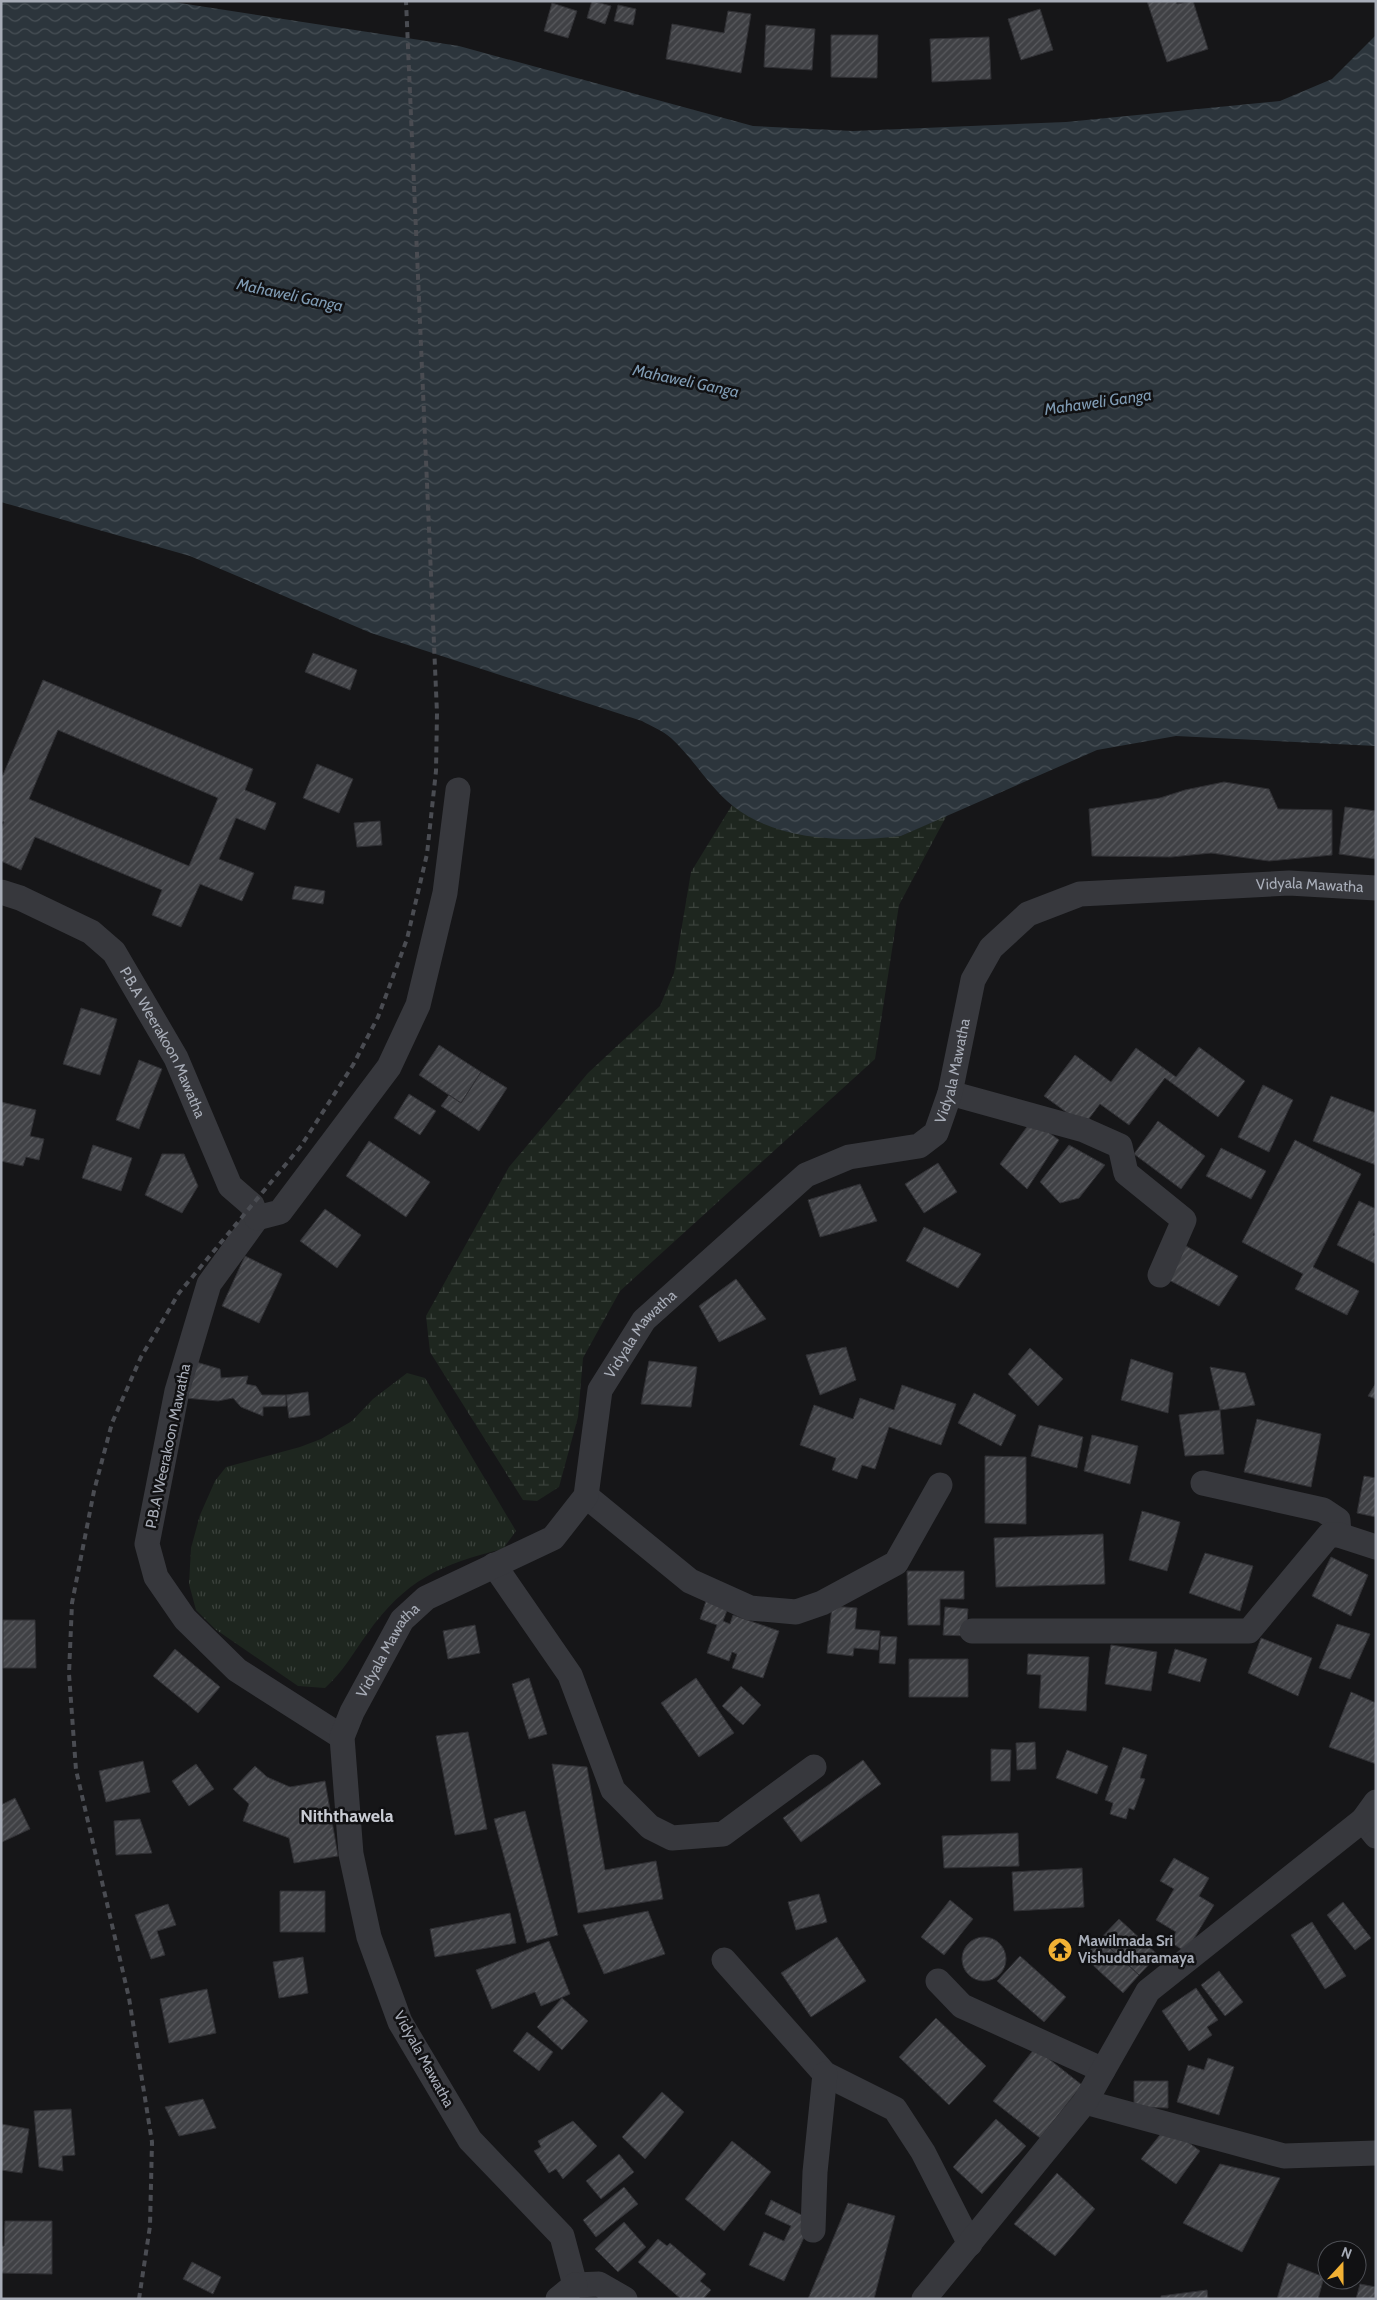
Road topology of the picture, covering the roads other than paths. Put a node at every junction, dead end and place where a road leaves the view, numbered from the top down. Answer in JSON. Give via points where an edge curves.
{"nodes":[{"id":1,"x":458,"y":790,"type":"dead end"},
{"id":2,"x":1376,"y":888,"type":"edge"},
{"id":3,"x":1,"y":892,"type":"edge"},
{"id":4,"x":950,"y":1092,"type":"junction"},
{"id":5,"x":257,"y":1218,"type":"junction"},
{"id":6,"x":1160,"y":1275,"type":"dead end"},
{"id":7,"x":1203,"y":1483,"type":"dead end"},
{"id":8,"x":940,"y":1484,"type":"dead end"},
{"id":9,"x":586,"y":1496,"type":"junction"},
{"id":10,"x":1340,"y":1535,"type":"junction"},
{"id":11,"x":1376,"y":1547,"type":"edge"},
{"id":12,"x":494,"y":1566,"type":"junction"},
{"id":13,"x":972,"y":1631,"type":"dead end"},
{"id":14,"x":342,"y":1737,"type":"junction"},
{"id":15,"x":814,"y":1767,"type":"dead end"},
{"id":16,"x":1371,"y":1820,"type":"edge"},
{"id":17,"x":724,"y":1960,"type":"dead end"},
{"id":18,"x":938,"y":1981,"type":"dead end"},
{"id":19,"x":1103,"y":2070,"type":"junction"},
{"id":20,"x":825,"y":2074,"type":"junction"},
{"id":21,"x":1085,"y":2102,"type":"junction"},
{"id":22,"x":1376,"y":2153,"type":"edge"},
{"id":23,"x":813,"y":2230,"type":"dead end"},
{"id":24,"x":970,"y":2244,"type":"junction"},
{"id":25,"x":567,"y":2292,"type":"edge"},
{"id":26,"x":625,"y":2299,"type":"edge"},
{"id":27,"x":924,"y":2299,"type":"edge"}],
"edges":[{"from":1,"to":5,"type":"street","via":[[445,893],[418,1005],[389,1067],[280,1212]]},
{"from":2,"to":4,"type":"street","name":"Vidyala Mawatha","via":[[1289,883],[1080,894],[1028,914],[991,948],[973,980]]},
{"from":3,"to":5,"type":"street","name":"P.B.A Weerakoon Mawatha","via":[[90,932],[114,952],[176,1058],[230,1186],[252,1204]]},
{"from":4,"to":6,"type":"street","via":[[1084,1130],[1120,1146],[1126,1174],[1184,1220]]},
{"from":4,"to":9,"type":"street","name":"Vidyala Mawatha","via":[[936,1133],[919,1146],[849,1157],[806,1175],[644,1320],[600,1390]]},
{"from":5,"to":14,"type":"street","name":"P.B.A Weerakoon Mawatha","via":[[210,1284],[177,1391],[147,1544],[156,1577],[191,1626],[237,1670]]},
{"from":7,"to":10,"type":"street","via":[[1323,1510],[1338,1520]]},
{"from":8,"to":9,"type":"street","via":[[896,1563],[822,1603],[796,1612],[750,1608],[690,1581]]},
{"from":9,"to":12,"type":"street","name":"Vidyala Mawatha","via":[[553,1538]]},
{"from":10,"to":11,"type":"street"},
{"from":10,"to":13,"type":"street","via":[[1329,1535],[1249,1631]]},
{"from":12,"to":14,"type":"street","name":"Vidyala Mawatha","via":[[426,1598],[402,1620],[352,1712]]},
{"from":12,"to":15,"type":"street","via":[[570,1675],[613,1790],[650,1827],[672,1838],[723,1834]]},
{"from":14,"to":25,"type":"street","name":"Vidyala Mawatha","via":[[351,1854],[370,1937],[400,2022],[470,2140],[562,2236]]},
{"from":16,"to":19,"type":"street","via":[[1148,1991]]},
{"from":17,"to":20,"type":"street"},
{"from":18,"to":19,"type":"street","via":[[962,2006]]},
{"from":19,"to":21,"type":"street"},
{"from":20,"to":23,"type":"street"},
{"from":20,"to":24,"type":"street","via":[[895,2109],[923,2152]]},
{"from":21,"to":22,"type":"street","via":[[1284,2156]]},
{"from":21,"to":24,"type":"street"},
{"from":24,"to":27,"type":"street"},
{"from":25,"to":26,"type":"street","via":[[599,2284]]}]}
